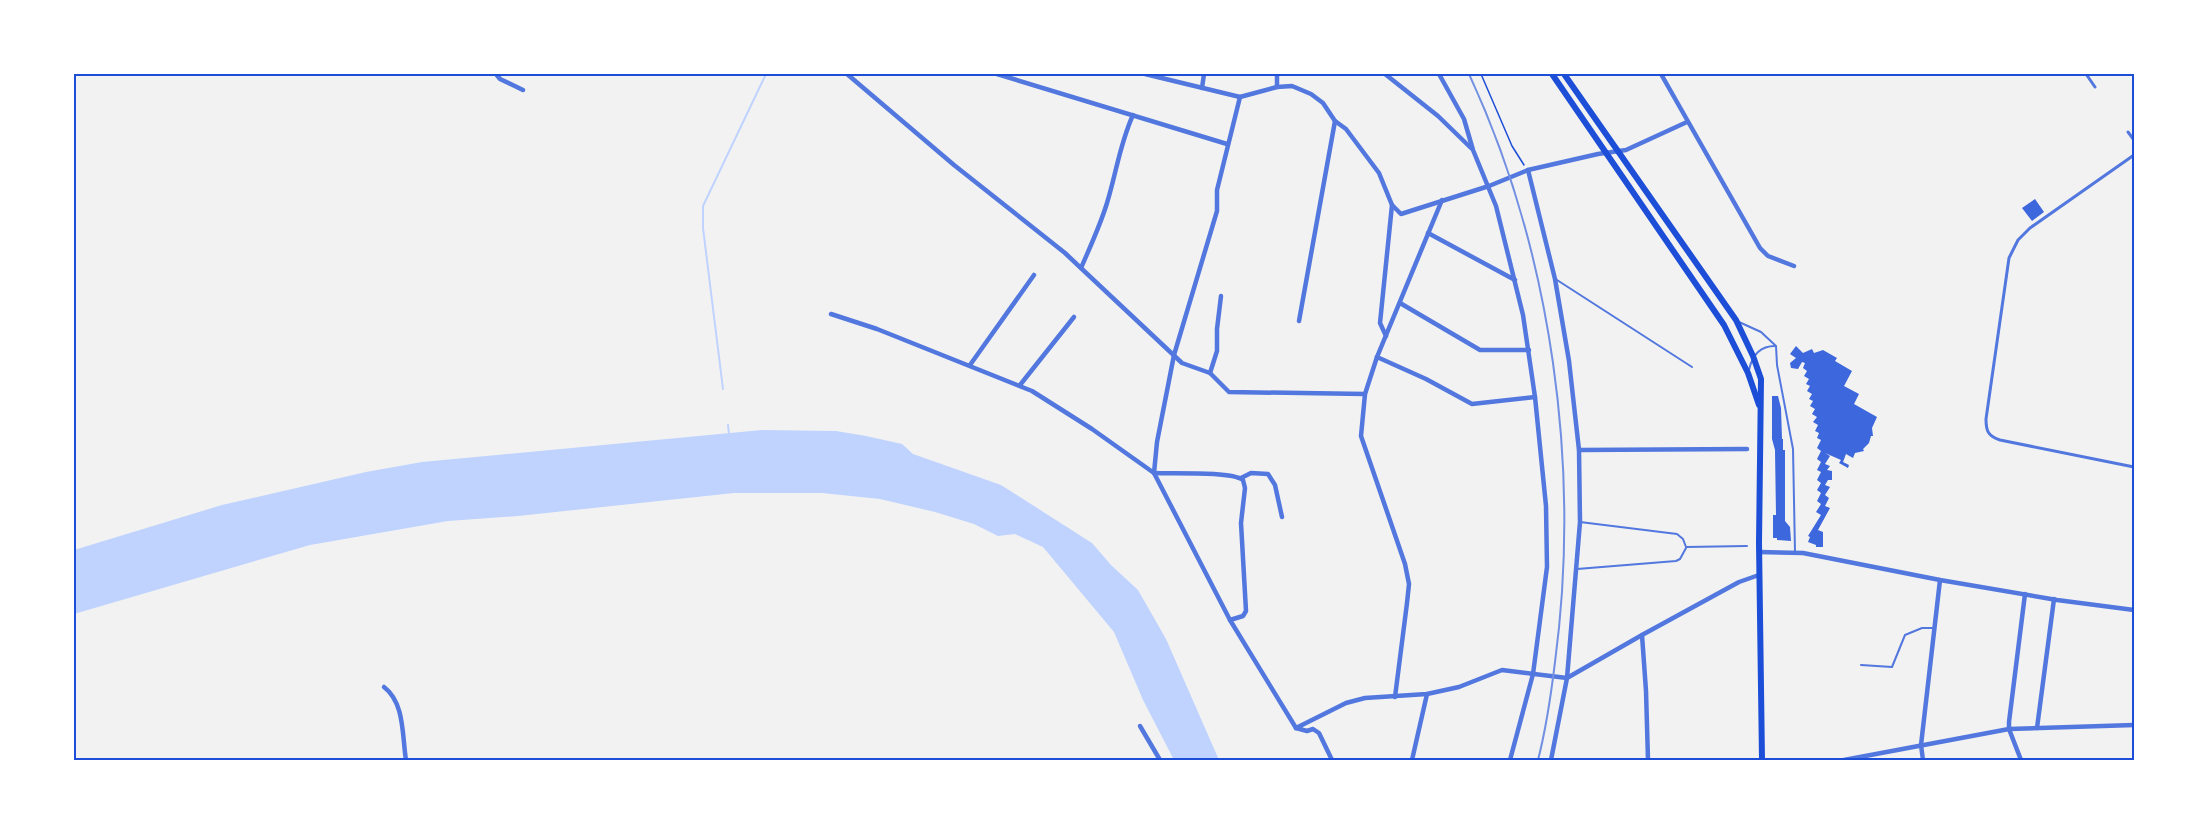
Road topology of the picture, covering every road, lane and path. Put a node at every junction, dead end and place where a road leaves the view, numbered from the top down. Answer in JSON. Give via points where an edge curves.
{"nodes":[{"id":1,"x":496,"y":74,"type":"edge"},
{"id":2,"x":847,"y":74,"type":"edge"},
{"id":3,"x":997,"y":74,"type":"edge"},
{"id":4,"x":1145,"y":74,"type":"edge"},
{"id":5,"x":1204,"y":74,"type":"edge"},
{"id":6,"x":1277,"y":74,"type":"edge"},
{"id":7,"x":1385,"y":74,"type":"edge"},
{"id":8,"x":1439,"y":74,"type":"edge"},
{"id":9,"x":1481,"y":74,"type":"edge"},
{"id":10,"x":1552,"y":74,"type":"edge"},
{"id":11,"x":1564,"y":74,"type":"edge"},
{"id":12,"x":1661,"y":74,"type":"edge"},
{"id":13,"x":2086,"y":74,"type":"edge"},
{"id":14,"x":1277,"y":87,"type":"junction"},
{"id":15,"x":2095,"y":87,"type":"dead end"},
{"id":16,"x":1202,"y":88,"type":"junction"},
{"id":17,"x":523,"y":90,"type":"dead end"},
{"id":18,"x":1240,"y":98,"type":"junction"},
{"id":19,"x":1133,"y":115,"type":"junction"},
{"id":20,"x":1335,"y":121,"type":"junction"},
{"id":21,"x":1687,"y":122,"type":"junction"},
{"id":22,"x":2128,"y":132,"type":"dead end"},
{"id":23,"x":2134,"y":140,"type":"edge"},
{"id":24,"x":1227,"y":144,"type":"junction"},
{"id":25,"x":1473,"y":150,"type":"junction"},
{"id":26,"x":1618,"y":152,"type":"junction"},
{"id":27,"x":1607,"y":153,"type":"junction"},
{"id":28,"x":2134,"y":155,"type":"edge"},
{"id":29,"x":1528,"y":170,"type":"junction"},
{"id":30,"x":1489,"y":186,"type":"junction"},
{"id":31,"x":1442,"y":200,"type":"junction"},
{"id":32,"x":1392,"y":206,"type":"junction"},
{"id":33,"x":1428,"y":233,"type":"junction"},
{"id":34,"x":1794,"y":266,"type":"dead end"},
{"id":35,"x":1081,"y":268,"type":"junction"},
{"id":36,"x":1034,"y":275,"type":"dead end"},
{"id":37,"x":1555,"y":279,"type":"junction"},
{"id":38,"x":1516,"y":280,"type":"junction"},
{"id":39,"x":1221,"y":296,"type":"dead end"},
{"id":40,"x":1400,"y":303,"type":"junction"},
{"id":41,"x":831,"y":314,"type":"dead end"},
{"id":42,"x":1074,"y":317,"type":"dead end"},
{"id":43,"x":1736,"y":320,"type":"junction"},
{"id":44,"x":1299,"y":321,"type":"dead end"},
{"id":45,"x":1386,"y":336,"type":"junction"},
{"id":46,"x":1776,"y":346,"type":"junction"},
{"id":47,"x":1529,"y":350,"type":"junction"},
{"id":48,"x":1174,"y":355,"type":"junction"},
{"id":49,"x":1753,"y":356,"type":"junction"},
{"id":50,"x":1377,"y":357,"type":"junction"},
{"id":51,"x":970,"y":365,"type":"junction"},
{"id":52,"x":1692,"y":367,"type":"dead end"},
{"id":53,"x":1210,"y":373,"type":"junction"},
{"id":54,"x":1748,"y":373,"type":"junction"},
{"id":55,"x":1020,"y":385,"type":"junction"},
{"id":56,"x":1365,"y":394,"type":"junction"},
{"id":57,"x":1535,"y":398,"type":"junction"},
{"id":58,"x":1759,"y":406,"type":"junction"},
{"id":59,"x":1747,"y":449,"type":"dead end"},
{"id":60,"x":1580,"y":450,"type":"junction"},
{"id":61,"x":2134,"y":467,"type":"edge"},
{"id":62,"x":1154,"y":473,"type":"junction"},
{"id":63,"x":1241,"y":478,"type":"junction"},
{"id":64,"x":1282,"y":517,"type":"dead end"},
{"id":65,"x":1580,"y":522,"type":"junction"},
{"id":66,"x":1747,"y":546,"type":"dead end"},
{"id":67,"x":1686,"y":548,"type":"junction"},
{"id":68,"x":1759,"y":552,"type":"junction"},
{"id":69,"x":1795,"y":552,"type":"junction"},
{"id":70,"x":1576,"y":569,"type":"junction"},
{"id":71,"x":1759,"y":575,"type":"junction"},
{"id":72,"x":1940,"y":580,"type":"junction"},
{"id":73,"x":2025,"y":594,"type":"junction"},
{"id":74,"x":2054,"y":599,"type":"junction"},
{"id":75,"x":2134,"y":610,"type":"edge"},
{"id":76,"x":1230,"y":620,"type":"junction"},
{"id":77,"x":1934,"y":627,"type":"junction"},
{"id":78,"x":1642,"y":634,"type":"junction"},
{"id":79,"x":1861,"y":665,"type":"dead end"},
{"id":80,"x":1533,"y":674,"type":"junction"},
{"id":81,"x":1567,"y":678,"type":"junction"},
{"id":82,"x":384,"y":687,"type":"dead end"},
{"id":83,"x":1426,"y":694,"type":"junction"},
{"id":84,"x":1395,"y":697,"type":"junction"},
{"id":85,"x":2134,"y":725,"type":"edge"},
{"id":86,"x":1140,"y":726,"type":"dead end"},
{"id":87,"x":1296,"y":728,"type":"junction"},
{"id":88,"x":2037,"y":728,"type":"junction"},
{"id":89,"x":2009,"y":729,"type":"junction"},
{"id":90,"x":1921,"y":745,"type":"junction"},
{"id":91,"x":1858,"y":759,"type":"edge"},
{"id":92,"x":406,"y":760,"type":"edge"},
{"id":93,"x":1160,"y":760,"type":"edge"},
{"id":94,"x":1332,"y":760,"type":"edge"},
{"id":95,"x":1412,"y":760,"type":"edge"},
{"id":96,"x":1510,"y":760,"type":"edge"},
{"id":97,"x":1551,"y":760,"type":"edge"},
{"id":98,"x":1648,"y":760,"type":"edge"},
{"id":99,"x":1762,"y":760,"type":"edge"},
{"id":100,"x":1844,"y":760,"type":"edge"},
{"id":101,"x":1923,"y":760,"type":"edge"},
{"id":102,"x":2021,"y":760,"type":"edge"}],
"edges":[{"from":1,"to":17,"type":"street"},
{"from":2,"to":35,"type":"street"},
{"from":3,"to":19,"type":"street"},
{"from":4,"to":16,"type":"street"},
{"from":5,"to":16,"type":"street"},
{"from":6,"to":14,"type":"street"},
{"from":7,"to":25,"type":"street"},
{"from":8,"to":25,"type":"street","via":[[1464,119]]},
{"from":9,"to":29,"type":"path","via":[[1512,146]]},
{"from":10,"to":27,"type":"main road"},
{"from":11,"to":26,"type":"main road"},
{"from":12,"to":21,"type":"street"},
{"from":13,"to":15,"type":"street"},
{"from":14,"to":18,"type":"street"},
{"from":14,"to":20,"type":"street","via":[[1292,86],[1311,94]]},
{"from":16,"to":18,"type":"street"},
{"from":18,"to":24,"type":"street"},
{"from":19,"to":24,"type":"street"},
{"from":19,"to":35,"type":"street","via":[[1106,206]]},
{"from":20,"to":32,"type":"street","via":[[1346,129],[1379,173]]},
{"from":20,"to":44,"type":"street"},
{"from":21,"to":26,"type":"street"},
{"from":21,"to":34,"type":"street","via":[[1760,248],[1768,256]]},
{"from":22,"to":23,"type":"street"},
{"from":24,"to":48,"type":"street","via":[[1217,190],[1217,211]]},
{"from":25,"to":30,"type":"street"},
{"from":26,"to":27,"type":"street"},
{"from":26,"to":43,"type":"main road"},
{"from":27,"to":29,"type":"street"},
{"from":27,"to":54,"type":"main road","via":[[1725,325]]},
{"from":28,"to":61,"type":"street","via":[[2040,220],[2018,240],[2009,258],[1986,430],[2000,440]]},
{"from":29,"to":30,"type":"street"},
{"from":29,"to":37,"type":"street"},
{"from":30,"to":31,"type":"street"},
{"from":30,"to":38,"type":"street"},
{"from":31,"to":32,"type":"street","via":[[1404,214]]},
{"from":31,"to":33,"type":"street"},
{"from":32,"to":45,"type":"street","via":[[1380,323]]},
{"from":33,"to":38,"type":"street"},
{"from":33,"to":40,"type":"street"},
{"from":35,"to":48,"type":"street"},
{"from":36,"to":51,"type":"street"},
{"from":37,"to":52,"type":"lane"},
{"from":37,"to":60,"type":"street"},
{"from":38,"to":47,"type":"street"},
{"from":39,"to":53,"type":"street","via":[[1217,351]]},
{"from":40,"to":45,"type":"street"},
{"from":40,"to":47,"type":"street","via":[[1480,351]]},
{"from":41,"to":51,"type":"street"},
{"from":42,"to":55,"type":"street"},
{"from":43,"to":46,"type":"lane","via":[[1766,335]]},
{"from":43,"to":49,"type":"main road"},
{"from":45,"to":50,"type":"street"},
{"from":46,"to":49,"type":"lane","via":[[1763,348]]},
{"from":46,"to":69,"type":"lane","via":[[1793,449]]},
{"from":47,"to":57,"type":"street"},
{"from":48,"to":53,"type":"street","via":[[1182,363]]},
{"from":48,"to":62,"type":"street"},
{"from":49,"to":54,"type":"lane"},
{"from":49,"to":58,"type":"main road","via":[[1761,379]]},
{"from":50,"to":56,"type":"street"},
{"from":50,"to":57,"type":"street","via":[[1472,404]]},
{"from":51,"to":55,"type":"street"},
{"from":53,"to":56,"type":"street","via":[[1232,393]]},
{"from":54,"to":58,"type":"main road"},
{"from":55,"to":62,"type":"street"},
{"from":56,"to":84,"type":"street","via":[[1361,436],[1405,564],[1408,584]]},
{"from":57,"to":80,"type":"street","via":[[1548,552]]},
{"from":58,"to":68,"type":"main road"},
{"from":59,"to":60,"type":"street"},
{"from":60,"to":65,"type":"street"},
{"from":62,"to":63,"type":"street"},
{"from":62,"to":76,"type":"street"},
{"from":63,"to":64,"type":"street","via":[[1251,473],[1268,474],[1275,485]]},
{"from":63,"to":76,"type":"street","via":[[1245,488],[1241,523],[1246,611]]},
{"from":65,"to":67,"type":"lane","via":[[1677,534]]},
{"from":65,"to":70,"type":"street"},
{"from":66,"to":67,"type":"lane"},
{"from":67,"to":70,"type":"lane","via":[[1676,561]]},
{"from":68,"to":69,"type":"street"},
{"from":68,"to":71,"type":"main road"},
{"from":69,"to":72,"type":"street"},
{"from":70,"to":81,"type":"street"},
{"from":71,"to":78,"type":"street"},
{"from":71,"to":99,"type":"main road"},
{"from":72,"to":73,"type":"street"},
{"from":72,"to":77,"type":"street"},
{"from":73,"to":74,"type":"street"},
{"from":73,"to":89,"type":"street"},
{"from":74,"to":75,"type":"street"},
{"from":74,"to":88,"type":"street"},
{"from":76,"to":87,"type":"street"},
{"from":77,"to":79,"type":"lane","via":[[1922,627],[1905,636],[1892,667]]},
{"from":77,"to":90,"type":"street"},
{"from":78,"to":81,"type":"street"},
{"from":78,"to":98,"type":"street"},
{"from":80,"to":81,"type":"street"},
{"from":80,"to":83,"type":"street","via":[[1502,670],[1459,687]]},
{"from":80,"to":96,"type":"street"},
{"from":81,"to":97,"type":"street"},
{"from":82,"to":92,"type":"street","via":[[398,702]]},
{"from":83,"to":84,"type":"street"},
{"from":83,"to":95,"type":"street"},
{"from":84,"to":87,"type":"street","via":[[1346,703]]},
{"from":85,"to":88,"type":"street"},
{"from":86,"to":93,"type":"street"},
{"from":87,"to":94,"type":"street","via":[[1318,733]]},
{"from":88,"to":89,"type":"street"},
{"from":89,"to":90,"type":"street"},
{"from":89,"to":102,"type":"street"},
{"from":90,"to":91,"type":"street"},
{"from":90,"to":101,"type":"street"},
{"from":91,"to":100,"type":"street"}]}
